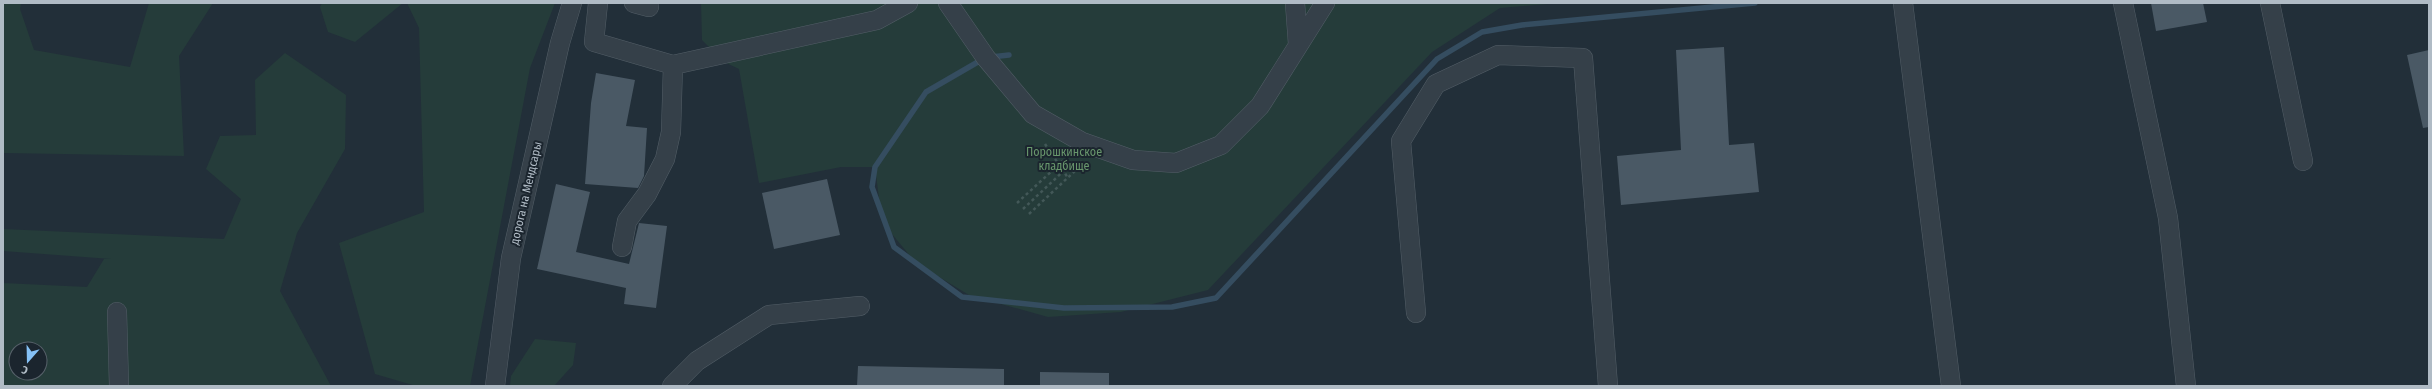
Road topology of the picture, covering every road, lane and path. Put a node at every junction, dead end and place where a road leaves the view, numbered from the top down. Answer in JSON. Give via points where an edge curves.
{"nodes":[{"id":1,"x":572,"y":3,"type":"edge"},
{"id":2,"x":598,"y":3,"type":"edge"},
{"id":3,"x":908,"y":3,"type":"edge"},
{"id":4,"x":948,"y":3,"type":"edge"},
{"id":5,"x":1294,"y":3,"type":"edge"},
{"id":6,"x":1325,"y":3,"type":"edge"},
{"id":7,"x":1903,"y":3,"type":"edge"},
{"id":8,"x":2123,"y":3,"type":"edge"},
{"id":9,"x":2270,"y":3,"type":"edge"},
{"id":10,"x":1298,"y":44,"type":"junction"},
{"id":11,"x":673,"y":65,"type":"junction"},
{"id":12,"x":1044,"y":142,"type":"dead end"},
{"id":13,"x":1065,"y":159,"type":"dead end"},
{"id":14,"x":2303,"y":161,"type":"dead end"},
{"id":15,"x":1059,"y":164,"type":"junction"},
{"id":16,"x":1070,"y":165,"type":"dead end"},
{"id":17,"x":1076,"y":170,"type":"dead end"},
{"id":18,"x":1063,"y":171,"type":"junction"},
{"id":19,"x":1068,"y":178,"type":"junction"},
{"id":20,"x":1017,"y":203,"type":"dead end"},
{"id":21,"x":1023,"y":209,"type":"dead end"},
{"id":22,"x":1029,"y":214,"type":"dead end"},
{"id":23,"x":622,"y":247,"type":"dead end"},
{"id":24,"x":860,"y":306,"type":"dead end"},
{"id":25,"x":117,"y":312,"type":"dead end"},
{"id":26,"x":1416,"y":313,"type":"dead end"},
{"id":27,"x":119,"y":386,"type":"edge"},
{"id":28,"x":495,"y":386,"type":"edge"},
{"id":29,"x":672,"y":386,"type":"edge"},
{"id":30,"x":1608,"y":386,"type":"edge"},
{"id":31,"x":1951,"y":386,"type":"edge"},
{"id":32,"x":2186,"y":386,"type":"edge"}],
"edges":[{"from":1,"to":28,"type":"street","name":"дорога на Мендсары","via":[[560,43],[511,258]]},
{"from":2,"to":11,"type":"street","via":[[594,42]]},
{"from":3,"to":11,"type":"street","via":[[877,20]]},
{"from":4,"to":10,"type":"street","via":[[986,58],[1033,114],[1082,142],[1133,160],[1176,163],[1221,145],[1260,106]]},
{"from":5,"to":10,"type":"street"},
{"from":6,"to":10,"type":"street"},
{"from":7,"to":31,"type":"street"},
{"from":8,"to":32,"type":"street","via":[[2168,218]]},
{"from":9,"to":14,"type":"street"},
{"from":11,"to":23,"type":"street","via":[[671,132],[665,159],[647,194],[627,221]]},
{"from":12,"to":15,"type":"path"},
{"from":13,"to":15,"type":"path"},
{"from":15,"to":18,"type":"path"},
{"from":15,"to":20,"type":"path"},
{"from":16,"to":18,"type":"path"},
{"from":17,"to":19,"type":"path"},
{"from":18,"to":19,"type":"path"},
{"from":18,"to":21,"type":"path"},
{"from":19,"to":22,"type":"path"},
{"from":24,"to":29,"type":"street","via":[[769,315],[697,361]]},
{"from":25,"to":27,"type":"street"},
{"from":26,"to":30,"type":"street","via":[[1401,141],[1436,84],[1498,55],[1583,58]]}]}
